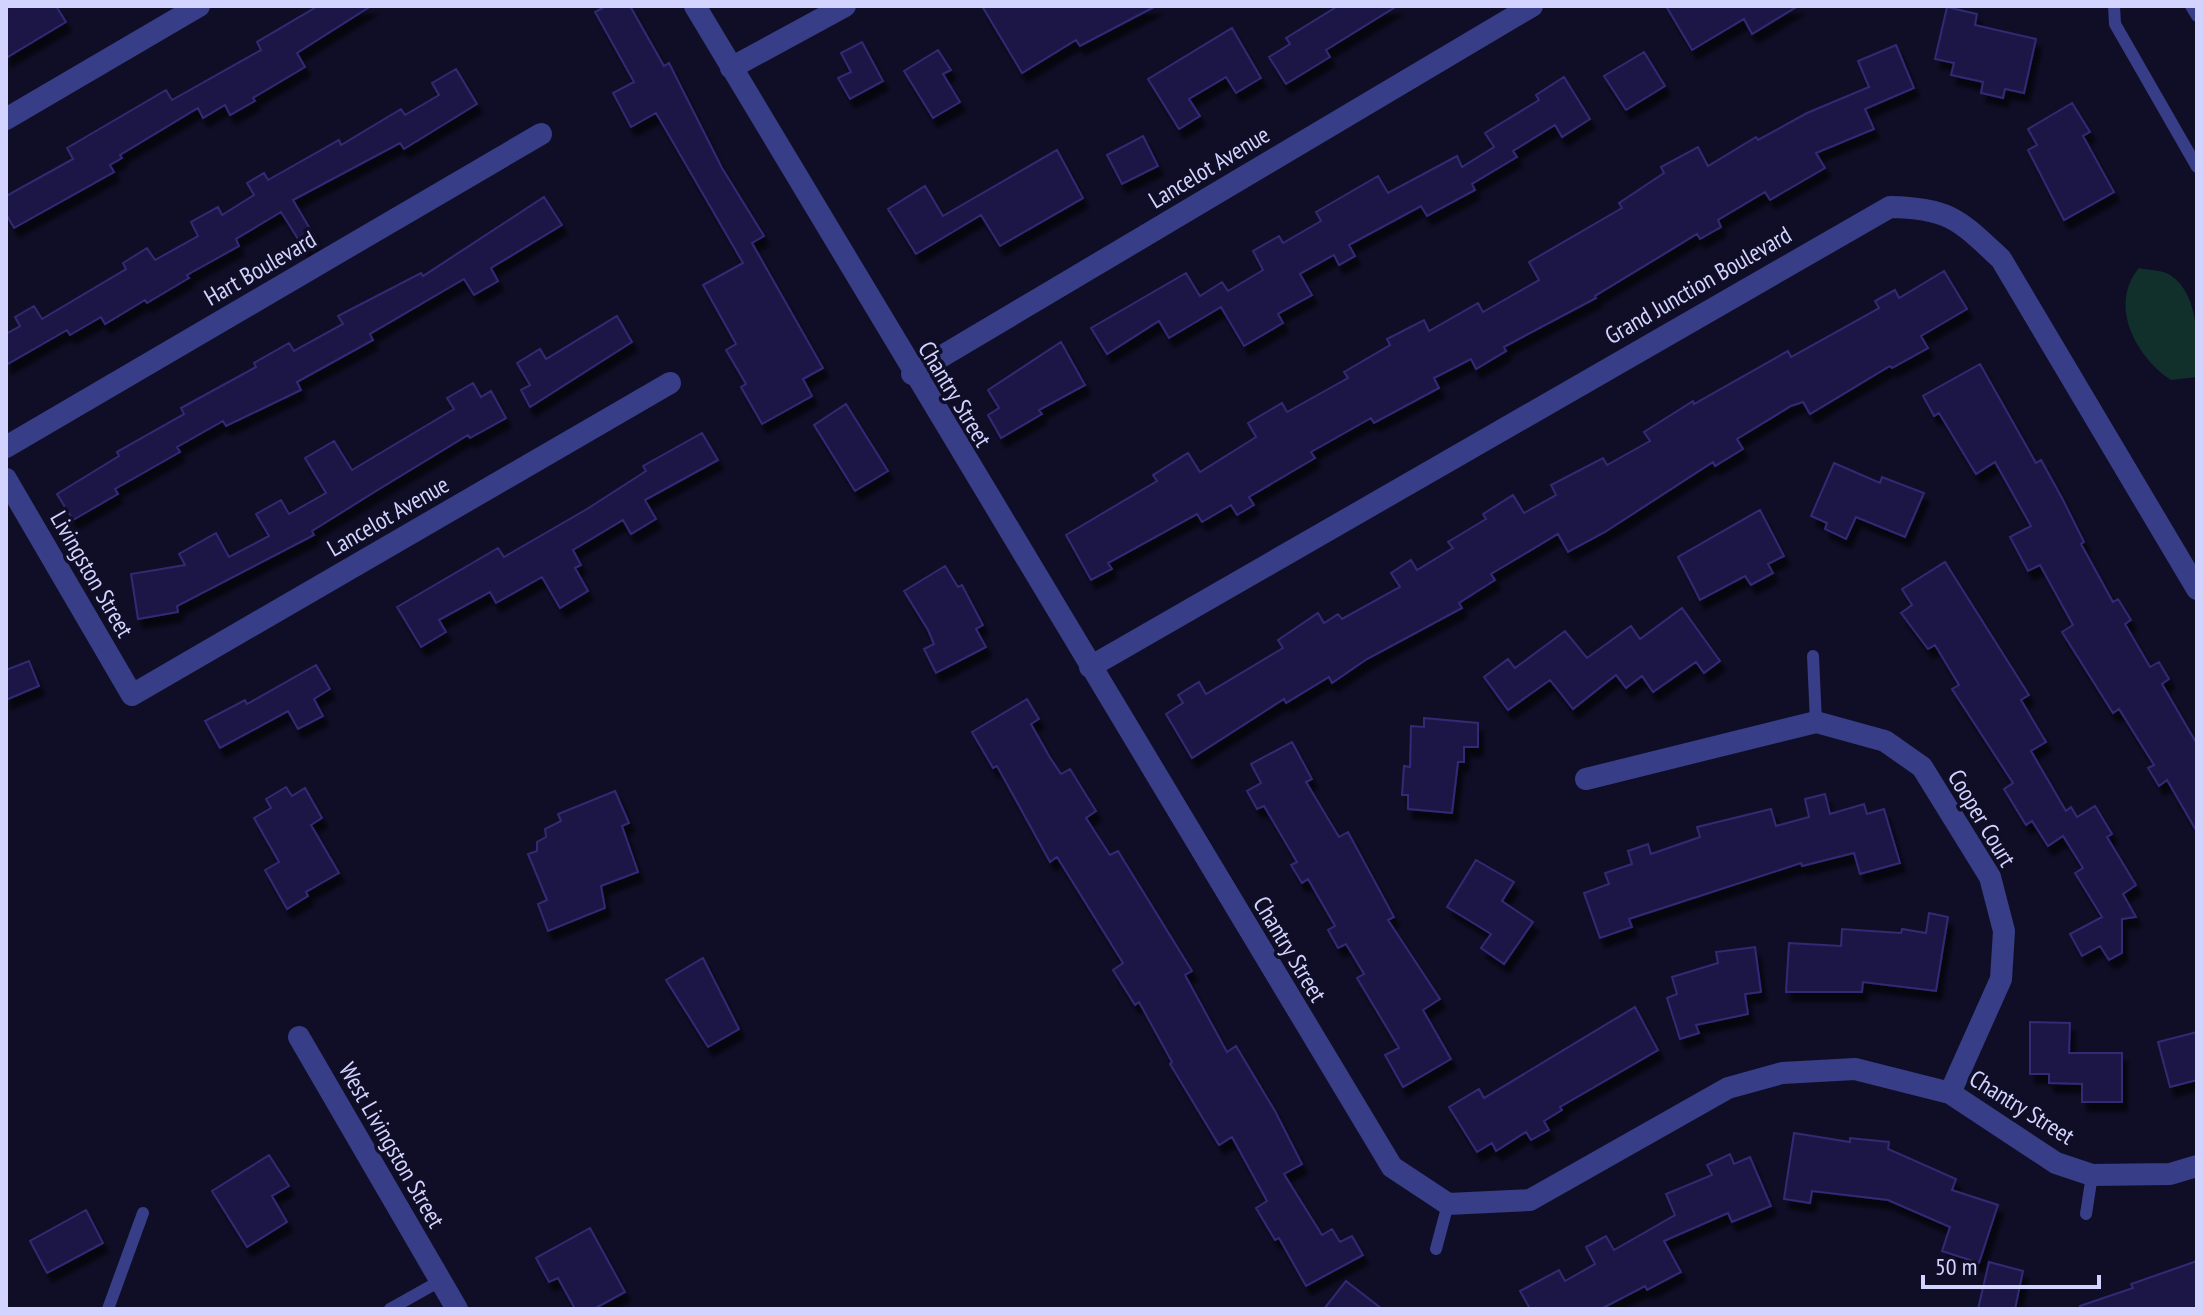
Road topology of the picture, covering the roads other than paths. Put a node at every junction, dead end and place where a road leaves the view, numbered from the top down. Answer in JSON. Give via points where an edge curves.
{"nodes":[{"id":1,"x":199,"y":6,"type":"edge"},
{"id":2,"x":695,"y":6,"type":"edge"},
{"id":3,"x":845,"y":6,"type":"edge"},
{"id":4,"x":2114,"y":6,"type":"edge"},
{"id":5,"x":2191,"y":6,"type":"edge"},
{"id":6,"x":1518,"y":9,"type":"edge"},
{"id":7,"x":2197,"y":16,"type":"edge"},
{"id":8,"x":731,"y":68,"type":"junction"},
{"id":9,"x":6,"y":119,"type":"edge"},
{"id":10,"x":541,"y":134,"type":"dead end"},
{"id":11,"x":2197,"y":167,"type":"edge"},
{"id":12,"x":912,"y":374,"type":"junction"},
{"id":13,"x":670,"y":383,"type":"dead end"},
{"id":14,"x":6,"y":447,"type":"edge"},
{"id":15,"x":6,"y":479,"type":"edge"},
{"id":16,"x":2197,"y":589,"type":"edge"},
{"id":17,"x":1813,"y":656,"type":"dead end"},
{"id":18,"x":1090,"y":667,"type":"junction"},
{"id":19,"x":132,"y":695,"type":"joint"},
{"id":20,"x":1816,"y":722,"type":"junction"},
{"id":21,"x":1586,"y":779,"type":"dead end"},
{"id":22,"x":299,"y":1037,"type":"dead end"},
{"id":23,"x":1950,"y":1093,"type":"junction"},
{"id":24,"x":2197,"y":1166,"type":"edge"},
{"id":25,"x":2092,"y":1175,"type":"junction"},
{"id":26,"x":1448,"y":1204,"type":"junction"},
{"id":27,"x":143,"y":1213,"type":"dead end"},
{"id":28,"x":2086,"y":1214,"type":"dead end"},
{"id":29,"x":1436,"y":1249,"type":"dead end"},
{"id":30,"x":440,"y":1281,"type":"junction"},
{"id":31,"x":108,"y":1309,"type":"edge"},
{"id":32,"x":390,"y":1309,"type":"edge"},
{"id":33,"x":457,"y":1309,"type":"edge"}],
"edges":[{"from":1,"to":9,"type":"street"},
{"from":2,"to":8,"type":"street","name":"Chantry Street"},
{"from":3,"to":8,"type":"street"},
{"from":4,"to":11,"type":"lane","via":[[2115,24]]},
{"from":5,"to":7,"type":"lane"},
{"from":6,"to":12,"type":"street","name":"Lancelot Avenue"},
{"from":8,"to":12,"type":"street","name":"Chantry Street"},
{"from":10,"to":14,"type":"street","name":"Hart Boulevard"},
{"from":12,"to":18,"type":"street","name":"Chantry Street"},
{"from":13,"to":19,"type":"street","name":"Lancelot Avenue"},
{"from":15,"to":19,"type":"street","name":"Livingston Street"},
{"from":16,"to":18,"type":"street","name":"Grand Junction Boulevard","via":[[2001,259],[1960,221],[1928,208],[1890,207]]},
{"from":17,"to":20,"type":"lane"},
{"from":18,"to":26,"type":"street","name":"Chantry Street","via":[[1392,1167]]},
{"from":20,"to":21,"type":"street","name":"Cooper Court"},
{"from":20,"to":23,"type":"street","name":"Cooper Court","via":[[1885,741],[1922,767],[1990,877],[2004,931],[2001,979]]},
{"from":22,"to":30,"type":"street","name":"West Livingston Street"},
{"from":23,"to":25,"type":"street","name":"Chantry Street","via":[[2056,1163]]},
{"from":23,"to":26,"type":"street","name":"Chantry Street","via":[[1855,1069],[1782,1073],[1728,1088],[1530,1200]]},
{"from":24,"to":25,"type":"street","name":"Chantry Street","via":[[2170,1174]]},
{"from":25,"to":28,"type":"lane"},
{"from":26,"to":29,"type":"lane"},
{"from":27,"to":31,"type":"lane"},
{"from":30,"to":32,"type":"lane"},
{"from":30,"to":33,"type":"street","name":"West Livingston Street"}]}
